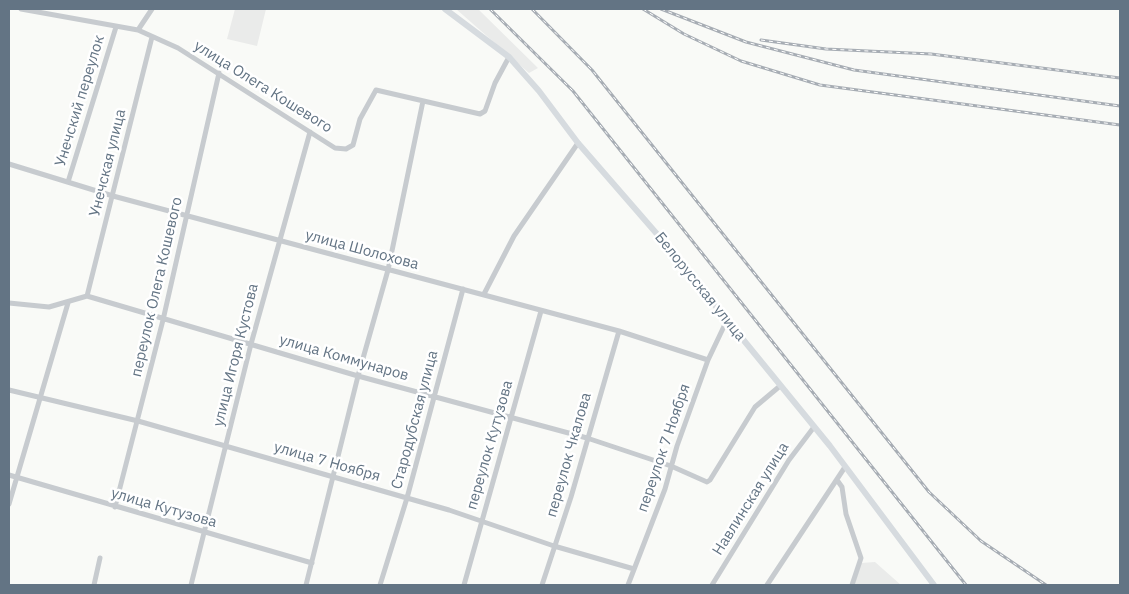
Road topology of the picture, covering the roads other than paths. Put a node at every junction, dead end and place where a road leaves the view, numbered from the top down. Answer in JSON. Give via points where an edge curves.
{"nodes":[{"id":1,"x":21,"y":9,"type":"edge"},
{"id":2,"x":152,"y":9,"type":"edge"},
{"id":3,"x":446,"y":9,"type":"edge"},
{"id":4,"x":116,"y":27,"type":"junction"},
{"id":5,"x":138,"y":30,"type":"junction"},
{"id":6,"x":152,"y":36,"type":"junction"},
{"id":7,"x":509,"y":57,"type":"junction"},
{"id":8,"x":219,"y":73,"type":"junction"},
{"id":9,"x":423,"y":101,"type":"junction"},
{"id":10,"x":310,"y":132,"type":"junction"},
{"id":11,"x":578,"y":143,"type":"junction"},
{"id":12,"x":9,"y":164,"type":"edge"},
{"id":13,"x":68,"y":182,"type":"junction"},
{"id":14,"x":113,"y":196,"type":"junction"},
{"id":15,"x":188,"y":214,"type":"junction"},
{"id":16,"x":278,"y":240,"type":"junction"},
{"id":17,"x":388,"y":270,"type":"junction"},
{"id":18,"x":463,"y":289,"type":"junction"},
{"id":19,"x":484,"y":294,"type":"junction"},
{"id":20,"x":86,"y":296,"type":"junction"},
{"id":21,"x":9,"y":303,"type":"edge"},
{"id":22,"x":68,"y":303,"type":"junction"},
{"id":23,"x":541,"y":311,"type":"junction"},
{"id":24,"x":163,"y":320,"type":"junction"},
{"id":25,"x":727,"y":320,"type":"junction"},
{"id":26,"x":619,"y":331,"type":"junction"},
{"id":27,"x":251,"y":344,"type":"junction"},
{"id":28,"x":708,"y":360,"type":"junction"},
{"id":29,"x":358,"y":376,"type":"junction"},
{"id":30,"x":780,"y":386,"type":"junction"},
{"id":31,"x":9,"y":390,"type":"edge"},
{"id":32,"x":433,"y":396,"type":"junction"},
{"id":33,"x":41,"y":398,"type":"junction"},
{"id":34,"x":510,"y":416,"type":"junction"},
{"id":35,"x":138,"y":421,"type":"junction"},
{"id":36,"x":814,"y":427,"type":"junction"},
{"id":37,"x":587,"y":438,"type":"junction"},
{"id":38,"x":225,"y":446,"type":"junction"},
{"id":39,"x":671,"y":466,"type":"junction"},
{"id":40,"x":845,"y":466,"type":"junction"},
{"id":41,"x":9,"y":476,"type":"edge"},
{"id":42,"x":332,"y":476,"type":"junction"},
{"id":43,"x":16,"y":477,"type":"junction"},
{"id":44,"x":837,"y":480,"type":"junction"},
{"id":45,"x":407,"y":498,"type":"junction"},
{"id":46,"x":9,"y":504,"type":"edge"},
{"id":47,"x":115,"y":507,"type":"junction"},
{"id":48,"x":481,"y":522,"type":"junction"},
{"id":49,"x":204,"y":533,"type":"junction"},
{"id":50,"x":554,"y":546,"type":"junction"},
{"id":51,"x":100,"y":558,"type":"dead end"},
{"id":52,"x":312,"y":563,"type":"junction"},
{"id":53,"x":634,"y":569,"type":"junction"},
{"id":54,"x":94,"y":585,"type":"edge"},
{"id":55,"x":191,"y":585,"type":"edge"},
{"id":56,"x":306,"y":585,"type":"edge"},
{"id":57,"x":380,"y":585,"type":"edge"},
{"id":58,"x":464,"y":585,"type":"edge"},
{"id":59,"x":542,"y":585,"type":"edge"},
{"id":60,"x":628,"y":585,"type":"edge"},
{"id":61,"x":712,"y":585,"type":"edge"},
{"id":62,"x":767,"y":585,"type":"edge"},
{"id":63,"x":852,"y":585,"type":"edge"},
{"id":64,"x":934,"y":585,"type":"edge"}],
"edges":[{"from":1,"to":4,"type":"street","name":"улица Олега Кошевого"},
{"from":2,"to":5,"type":"street"},
{"from":3,"to":7,"type":"main road","name":"Белорусская улица"},
{"from":4,"to":5,"type":"street","name":"улица Олега Кошевого"},
{"from":4,"to":13,"type":"street","name":"Унечский переулок"},
{"from":5,"to":6,"type":"street","name":"улица Олега Кошевого"},
{"from":6,"to":8,"type":"street","name":"улица Олега Кошевого"},
{"from":6,"to":14,"type":"street","name":"Унечская улица"},
{"from":7,"to":9,"type":"street","name":"улица Олега Кошевого","via":[[485,111],[480,114]]},
{"from":7,"to":11,"type":"main road","name":"Белорусская улица"},
{"from":8,"to":10,"type":"street","name":"улица Олега Кошевого"},
{"from":8,"to":15,"type":"street","name":"переулок Олега Кошевого"},
{"from":9,"to":10,"type":"street","name":"улица Олега Кошевого","via":[[376,90],[360,119],[353,145],[346,149],[335,148]]},
{"from":9,"to":17,"type":"street"},
{"from":10,"to":16,"type":"street","name":"улица Игоря Кустова"},
{"from":11,"to":19,"type":"street","via":[[514,236]]},
{"from":11,"to":25,"type":"main road","name":"Белорусская улица"},
{"from":12,"to":13,"type":"street","name":"улица Шолохова"},
{"from":13,"to":14,"type":"street","name":"улица Шолохова"},
{"from":14,"to":15,"type":"street","name":"улица Шолохова"},
{"from":14,"to":20,"type":"street","name":"Унечская улица"},
{"from":15,"to":16,"type":"street","name":"улица Шолохова"},
{"from":15,"to":24,"type":"street","name":"переулок Олега Кошевого"},
{"from":16,"to":17,"type":"street","name":"улица Шолохова"},
{"from":16,"to":27,"type":"street","name":"улица Игоря Кустова"},
{"from":17,"to":18,"type":"street","name":"улица Шолохова"},
{"from":17,"to":29,"type":"street"},
{"from":18,"to":19,"type":"street","name":"улица Шолохова"},
{"from":18,"to":32,"type":"street","name":"Стародубская улица"},
{"from":19,"to":23,"type":"street","name":"улица Шолохова"},
{"from":20,"to":22,"type":"street"},
{"from":20,"to":24,"type":"street","name":"улица Коммунаров"},
{"from":21,"to":22,"type":"street","via":[[49,307]]},
{"from":22,"to":33,"type":"street"},
{"from":23,"to":26,"type":"street","name":"улица Шолохова"},
{"from":23,"to":34,"type":"street","name":"переулок Кутузова"},
{"from":24,"to":27,"type":"street","name":"улица Коммунаров"},
{"from":24,"to":35,"type":"street","name":"переулок Олега Кошевого"},
{"from":25,"to":28,"type":"street","name":"переулок 7 Ноября"},
{"from":25,"to":30,"type":"main road","name":"Белорусская улица"},
{"from":26,"to":28,"type":"street","name":"улица Шолохова"},
{"from":26,"to":37,"type":"street","name":"переулок Чкалова"},
{"from":27,"to":29,"type":"street","name":"улица Коммунаров"},
{"from":27,"to":38,"type":"street","name":"улица Игоря Кустова"},
{"from":28,"to":39,"type":"street","name":"переулок 7 Ноября"},
{"from":29,"to":32,"type":"street","name":"улица Коммунаров"},
{"from":29,"to":42,"type":"street"},
{"from":30,"to":36,"type":"main road","name":"Белорусская улица"},
{"from":30,"to":39,"type":"street","name":"улица Коммунаров","via":[[755,407],[709,481]]},
{"from":31,"to":33,"type":"street","name":"улица 7 Ноября"},
{"from":32,"to":34,"type":"street","name":"улица Коммунаров"},
{"from":32,"to":45,"type":"street","name":"Стародубская улица"},
{"from":33,"to":35,"type":"street","name":"улица 7 Ноября"},
{"from":33,"to":43,"type":"street"},
{"from":34,"to":37,"type":"street","name":"улица Коммунаров"},
{"from":34,"to":48,"type":"street","name":"переулок Кутузова"},
{"from":35,"to":38,"type":"street","name":"улица 7 Ноября"},
{"from":35,"to":47,"type":"street","name":"переулок Олега Кошевого"},
{"from":36,"to":40,"type":"main road","name":"Белорусская улица"},
{"from":36,"to":61,"type":"street","name":"Навлинская улица","via":[[788,460]]},
{"from":37,"to":39,"type":"street","name":"улица Коммунаров"},
{"from":37,"to":50,"type":"street","name":"переулок Чкалова"},
{"from":38,"to":42,"type":"street","name":"улица 7 Ноября"},
{"from":38,"to":49,"type":"street","name":"улица Игоря Кустова"},
{"from":39,"to":53,"type":"street","name":"переулок 7 Ноября"},
{"from":40,"to":44,"type":"street"},
{"from":40,"to":64,"type":"main road","name":"Белорусская улица"},
{"from":41,"to":43,"type":"street","name":"улица Кутузова"},
{"from":42,"to":45,"type":"street","name":"улица 7 Ноября"},
{"from":42,"to":52,"type":"street"},
{"from":43,"to":46,"type":"street"},
{"from":43,"to":47,"type":"street","name":"улица Кутузова"},
{"from":44,"to":62,"type":"street"},
{"from":44,"to":63,"type":"street","via":[[842,487],[861,558]]},
{"from":45,"to":48,"type":"street","name":"улица 7 Ноября"},
{"from":45,"to":57,"type":"street","name":"Стародубская улица"},
{"from":47,"to":49,"type":"street","name":"улица Кутузова"},
{"from":48,"to":50,"type":"street","name":"улица 7 Ноября"},
{"from":48,"to":58,"type":"street","name":"переулок Кутузова"},
{"from":49,"to":52,"type":"street","name":"улица Кутузова"},
{"from":49,"to":55,"type":"street","name":"улица Игоря Кустова"},
{"from":50,"to":53,"type":"street","name":"улица 7 Ноября"},
{"from":50,"to":59,"type":"street","name":"переулок Чкалова"},
{"from":51,"to":54,"type":"street"},
{"from":52,"to":56,"type":"street"},
{"from":53,"to":60,"type":"street","name":"переулок 7 Ноября"}]}
